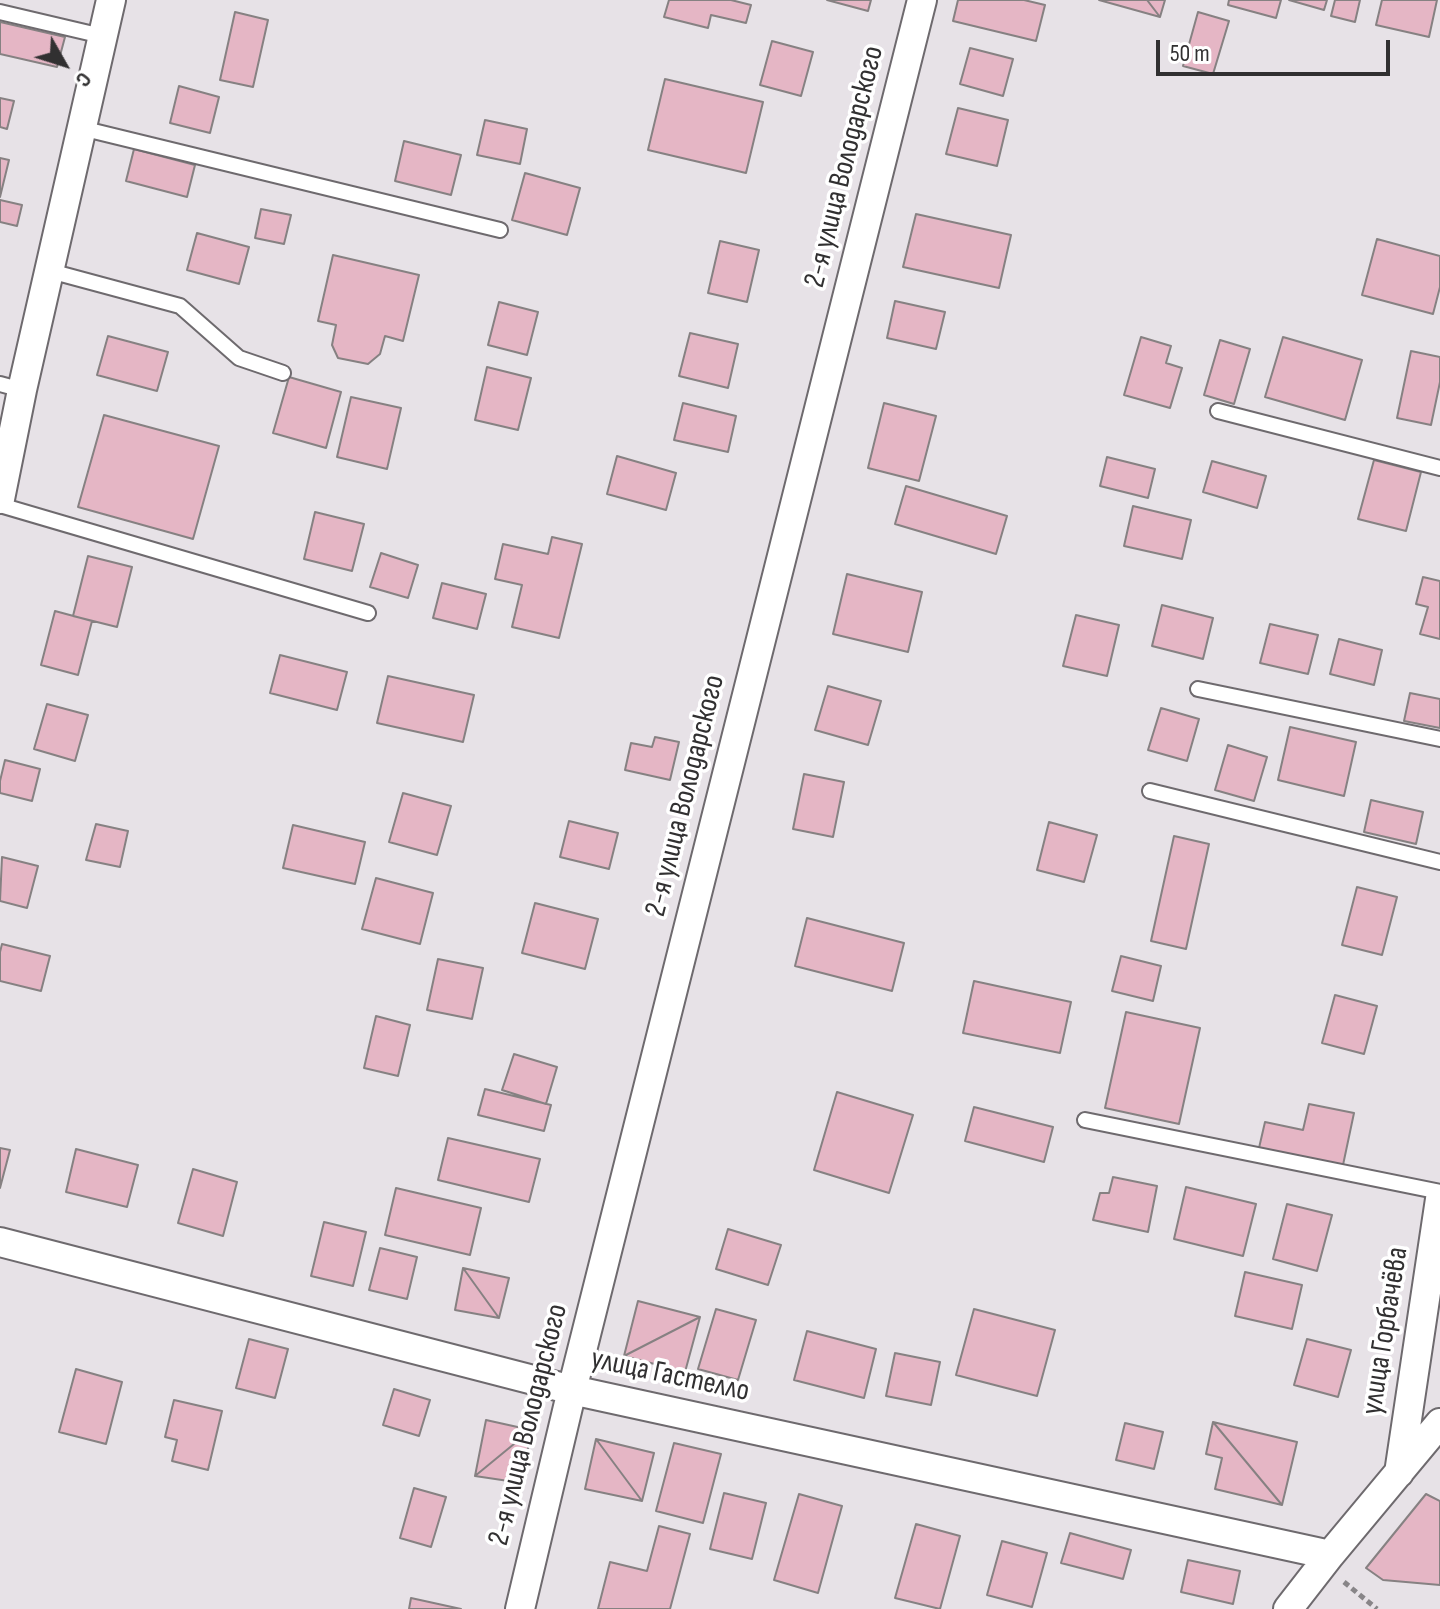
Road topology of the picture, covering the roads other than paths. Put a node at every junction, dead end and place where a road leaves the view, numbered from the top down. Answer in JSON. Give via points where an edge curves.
{"nodes":[{"id":1,"x":111,"y":0,"type":"edge"},
{"id":2,"x":922,"y":0,"type":"edge"},
{"id":3,"x":0,"y":12,"type":"edge"},
{"id":4,"x":102,"y":36,"type":"junction"},
{"id":5,"x":81,"y":128,"type":"junction"},
{"id":6,"x":500,"y":230,"type":"dead end"},
{"id":7,"x":50,"y":271,"type":"junction"},
{"id":8,"x":283,"y":373,"type":"dead end"},
{"id":9,"x":11,"y":387,"type":"edge"},
{"id":10,"x":1218,"y":411,"type":"dead end"},
{"id":11,"x":1440,"y":468,"type":"edge"},
{"id":12,"x":0,"y":502,"type":"edge"},
{"id":13,"x":368,"y":613,"type":"dead end"},
{"id":14,"x":1198,"y":689,"type":"dead end"},
{"id":15,"x":1440,"y":739,"type":"edge"},
{"id":16,"x":1150,"y":791,"type":"dead end"},
{"id":17,"x":1440,"y":862,"type":"edge"},
{"id":18,"x":1085,"y":1120,"type":"dead end"},
{"id":19,"x":1440,"y":1192,"type":"edge"},
{"id":20,"x":1440,"y":1199,"type":"edge"},
{"id":21,"x":0,"y":1242,"type":"edge"},
{"id":22,"x":572,"y":1390,"type":"junction"},
{"id":23,"x":1440,"y":1423,"type":"edge"},
{"id":24,"x":1399,"y":1473,"type":"junction"},
{"id":25,"x":1326,"y":1560,"type":"junction"},
{"id":26,"x":520,"y":1609,"type":"edge"},
{"id":27,"x":1288,"y":1609,"type":"edge"}],
"edges":[{"from":1,"to":4,"type":"street"},
{"from":2,"to":22,"type":"street","name":"2-я улица Володарского"},
{"from":3,"to":4,"type":"lane"},
{"from":4,"to":5,"type":"street"},
{"from":5,"to":6,"type":"lane"},
{"from":5,"to":7,"type":"street"},
{"from":7,"to":8,"type":"lane","via":[[180,306],[239,358]]},
{"from":7,"to":9,"type":"street"},
{"from":9,"to":12,"type":"street"},
{"from":10,"to":11,"type":"lane"},
{"from":12,"to":13,"type":"lane"},
{"from":14,"to":15,"type":"lane"},
{"from":16,"to":17,"type":"lane"},
{"from":18,"to":19,"type":"lane"},
{"from":20,"to":24,"type":"street","name":"улица Горбачёва"},
{"from":21,"to":22,"type":"street","name":"улица Гастелло"},
{"from":22,"to":25,"type":"street","name":"улица Гастелло"},
{"from":22,"to":26,"type":"street","name":"2-я улица Володарского"},
{"from":23,"to":24,"type":"street"},
{"from":24,"to":25,"type":"street"},
{"from":25,"to":27,"type":"street"}]}
